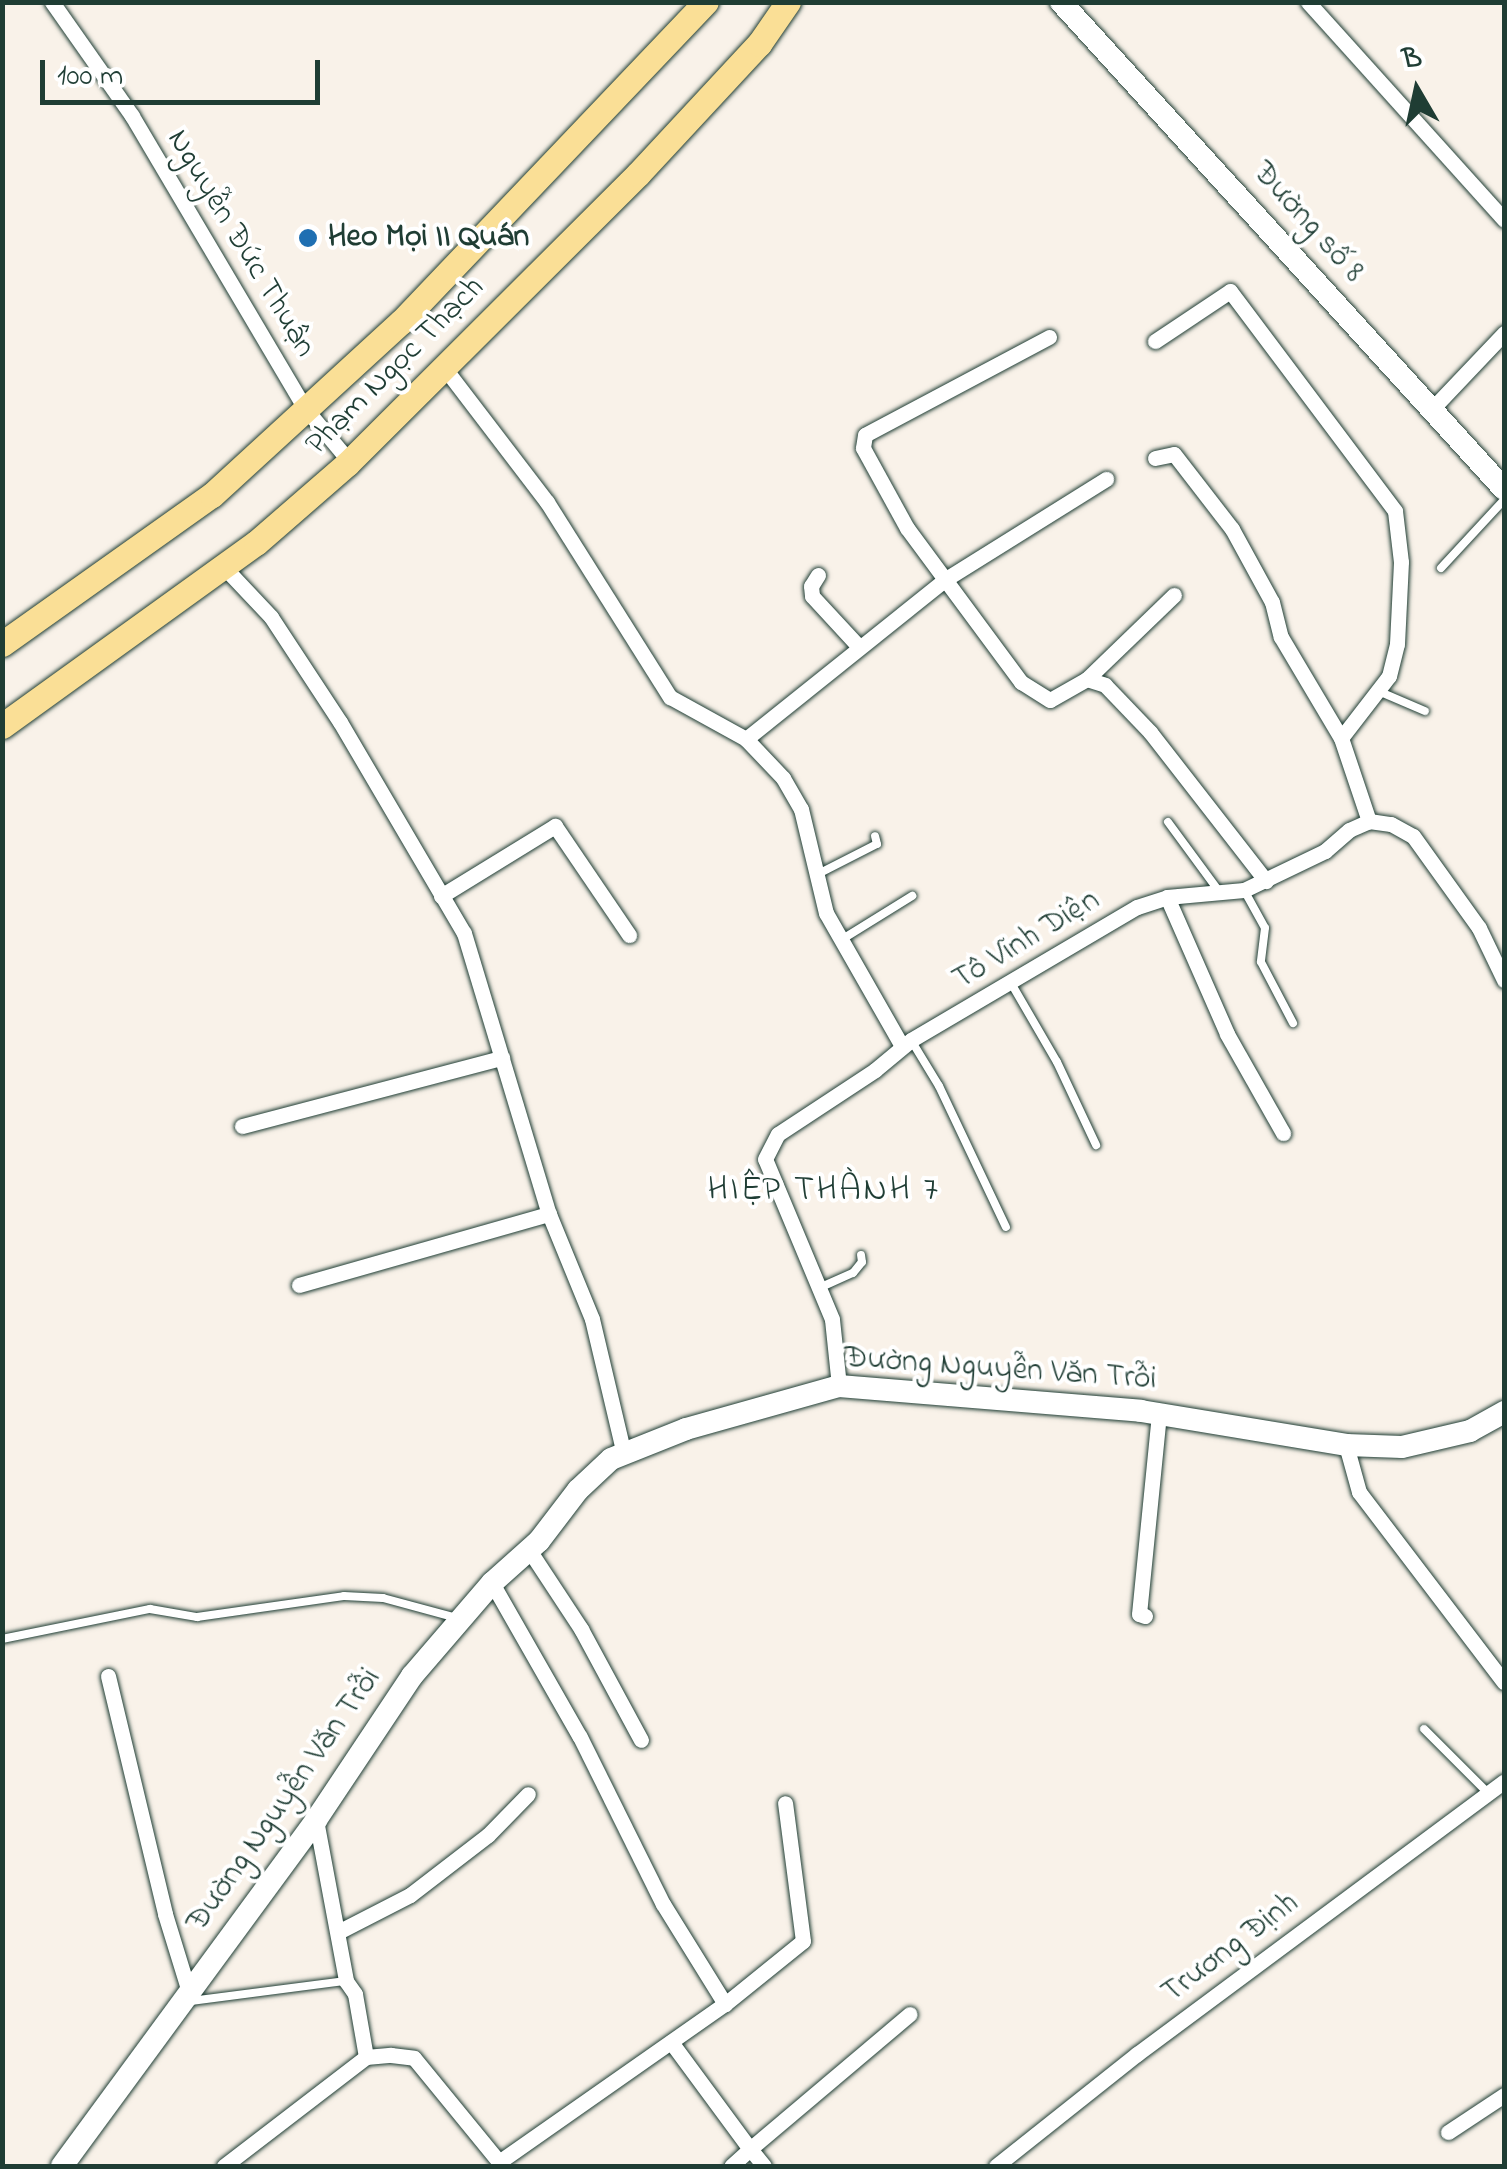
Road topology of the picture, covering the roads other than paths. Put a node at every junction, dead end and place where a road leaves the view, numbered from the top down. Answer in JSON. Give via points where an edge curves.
{"nodes":[{"id":1,"x":52,"y":2,"type":"edge"},
{"id":2,"x":706,"y":2,"type":"edge"},
{"id":3,"x":788,"y":2,"type":"edge"},
{"id":4,"x":1061,"y":2,"type":"edge"},
{"id":5,"x":1308,"y":2,"type":"edge"},
{"id":6,"x":1504,"y":220,"type":"edge"},
{"id":7,"x":1504,"y":333,"type":"edge"},
{"id":8,"x":1049,"y":337,"type":"dead end"},
{"id":9,"x":1155,"y":341,"type":"dead end"},
{"id":10,"x":446,"y":370,"type":"junction"},
{"id":11,"x":304,"y":407,"type":"junction"},
{"id":12,"x":1432,"y":408,"type":"junction"},
{"id":13,"x":1156,"y":458,"type":"dead end"},
{"id":14,"x":349,"y":462,"type":"junction"},
{"id":15,"x":1106,"y":479,"type":"dead end"},
{"id":16,"x":1504,"y":488,"type":"edge"},
{"id":17,"x":1504,"y":500,"type":"edge"},
{"id":18,"x":223,"y":566,"type":"junction"},
{"id":19,"x":1441,"y":568,"type":"dead end"},
{"id":20,"x":818,"y":575,"type":"dead end"},
{"id":21,"x":946,"y":579,"type":"junction"},
{"id":22,"x":1174,"y":595,"type":"dead end"},
{"id":23,"x":2,"y":644,"type":"edge"},
{"id":24,"x":859,"y":647,"type":"junction"},
{"id":25,"x":1088,"y":678,"type":"junction"},
{"id":26,"x":1378,"y":691,"type":"junction"},
{"id":27,"x":1424,"y":711,"type":"dead end"},
{"id":28,"x":2,"y":726,"type":"edge"},
{"id":29,"x":1341,"y":738,"type":"junction"},
{"id":30,"x":746,"y":739,"type":"junction"},
{"id":31,"x":1369,"y":821,"type":"junction"},
{"id":32,"x":1168,"y":822,"type":"dead end"},
{"id":33,"x":875,"y":836,"type":"dead end"},
{"id":34,"x":814,"y":876,"type":"junction"},
{"id":35,"x":1266,"y":882,"type":"junction"},
{"id":36,"x":1244,"y":890,"type":"junction"},
{"id":37,"x":1221,"y":894,"type":"junction"},
{"id":38,"x":441,"y":896,"type":"junction"},
{"id":39,"x":912,"y":896,"type":"dead end"},
{"id":40,"x":1168,"y":897,"type":"junction"},
{"id":41,"x":629,"y":936,"type":"dead end"},
{"id":42,"x":841,"y":940,"type":"junction"},
{"id":43,"x":1504,"y":980,"type":"edge"},
{"id":44,"x":1012,"y":984,"type":"junction"},
{"id":45,"x":1293,"y":1023,"type":"dead end"},
{"id":46,"x":906,"y":1043,"type":"junction"},
{"id":47,"x":502,"y":1058,"type":"junction"},
{"id":48,"x":242,"y":1126,"type":"dead end"},
{"id":49,"x":1284,"y":1133,"type":"dead end"},
{"id":50,"x":1096,"y":1145,"type":"dead end"},
{"id":51,"x":550,"y":1214,"type":"junction"},
{"id":52,"x":1006,"y":1228,"type":"dead end"},
{"id":53,"x":861,"y":1256,"type":"dead end"},
{"id":54,"x":299,"y":1285,"type":"dead end"},
{"id":55,"x":820,"y":1288,"type":"junction"},
{"id":56,"x":839,"y":1386,"type":"junction"},
{"id":57,"x":1504,"y":1412,"type":"edge"},
{"id":58,"x":1159,"y":1414,"type":"junction"},
{"id":59,"x":1346,"y":1445,"type":"junction"},
{"id":60,"x":624,"y":1454,"type":"junction"},
{"id":61,"x":529,"y":1550,"type":"junction"},
{"id":62,"x":492,"y":1583,"type":"junction"},
{"id":63,"x":1144,"y":1616,"type":"dead end"},
{"id":64,"x":461,"y":1620,"type":"junction"},
{"id":65,"x":2,"y":1639,"type":"edge"},
{"id":66,"x":108,"y":1676,"type":"dead end"},
{"id":67,"x":1504,"y":1682,"type":"edge"},
{"id":68,"x":1424,"y":1729,"type":"dead end"},
{"id":69,"x":641,"y":1740,"type":"dead end"},
{"id":70,"x":1504,"y":1781,"type":"edge"},
{"id":71,"x":1488,"y":1793,"type":"junction"},
{"id":72,"x":528,"y":1794,"type":"dead end"},
{"id":73,"x":785,"y":1803,"type":"dead end"},
{"id":74,"x":316,"y":1820,"type":"junction"},
{"id":75,"x":338,"y":1932,"type":"junction"},
{"id":76,"x":346,"y":1981,"type":"junction"},
{"id":77,"x":186,"y":1997,"type":"junction"},
{"id":78,"x":724,"y":2004,"type":"junction"},
{"id":79,"x":910,"y":2014,"type":"dead end"},
{"id":80,"x":671,"y":2042,"type":"junction"},
{"id":81,"x":366,"y":2057,"type":"junction"},
{"id":82,"x":1504,"y":2095,"type":"edge"},
{"id":83,"x":1448,"y":2132,"type":"dead end"},
{"id":84,"x":750,"y":2149,"type":"junction"},
{"id":85,"x":498,"y":2165,"type":"edge"},
{"id":86,"x":62,"y":2166,"type":"edge"},
{"id":87,"x":224,"y":2166,"type":"edge"},
{"id":88,"x":730,"y":2166,"type":"edge"},
{"id":89,"x":764,"y":2166,"type":"edge"},
{"id":90,"x":996,"y":2166,"type":"edge"}],
"edges":[{"from":1,"to":11,"type":"street","name":"Nguyễn Đức Thuận","via":[[132,116]]},
{"from":2,"to":11,"type":"main road","name":"Phạm Ngọc Thạch","via":[[402,322]]},
{"from":3,"to":10,"type":"main road","name":"Phạm Ngọc Thạch","via":[[759,44]]},
{"from":4,"to":12,"type":"street","name":"Đường số 8"},
{"from":5,"to":6,"type":"street"},
{"from":7,"to":12,"type":"street"},
{"from":8,"to":21,"type":"street","via":[[862,438],[906,528]]},
{"from":9,"to":26,"type":"street","via":[[1230,291],[1395,511],[1401,562],[1396,644]]},
{"from":10,"to":14,"type":"main road","name":"Phạm Ngọc Thạch"},
{"from":10,"to":30,"type":"street","via":[[547,502],[670,697]]},
{"from":11,"to":14,"type":"street","name":"Nguyễn Đức Thuận"},
{"from":11,"to":23,"type":"main road","name":"Phạm Ngọc Thạch","via":[[212,495]]},
{"from":12,"to":16,"type":"street","name":"Đường số 8"},
{"from":13,"to":29,"type":"street","via":[[1174,454],[1232,529],[1272,602],[1281,636]]},
{"from":14,"to":18,"type":"main road","name":"Phạm Ngọc Thạch"},
{"from":15,"to":21,"type":"street"},
{"from":17,"to":19,"type":"lane"},
{"from":18,"to":28,"type":"main road","name":"Phạm Ngọc Thạch"},
{"from":18,"to":38,"type":"street","via":[[271,617]]},
{"from":20,"to":24,"type":"street","via":[[812,596]]},
{"from":21,"to":24,"type":"street"},
{"from":21,"to":25,"type":"street","via":[[1021,682],[1050,700]]},
{"from":22,"to":25,"type":"street"},
{"from":24,"to":30,"type":"street"},
{"from":25,"to":35,"type":"street","via":[[1105,685],[1150,732]]},
{"from":26,"to":27,"type":"lane"},
{"from":26,"to":29,"type":"street"},
{"from":29,"to":31,"type":"street"},
{"from":30,"to":34,"type":"street","via":[[801,809]]},
{"from":31,"to":35,"type":"street","name":"Tô Vĩnh Diện"},
{"from":31,"to":43,"type":"street","via":[[1413,836],[1479,928]]},
{"from":32,"to":37,"type":"lane"},
{"from":33,"to":34,"type":"lane","via":[[876,844]]},
{"from":34,"to":42,"type":"street"},
{"from":35,"to":36,"type":"street","name":"Tô Vĩnh Diện"},
{"from":36,"to":37,"type":"street","name":"Tô Vĩnh Diện"},
{"from":36,"to":45,"type":"lane","via":[[1265,928],[1261,962]]},
{"from":37,"to":40,"type":"street","name":"Tô Vĩnh Diện"},
{"from":38,"to":41,"type":"street","via":[[556,826]]},
{"from":38,"to":47,"type":"street","via":[[464,933]]},
{"from":39,"to":42,"type":"lane"},
{"from":40,"to":44,"type":"street","name":"Tô Vĩnh Diện","via":[[1137,907]]},
{"from":40,"to":49,"type":"street","via":[[1228,1034]]},
{"from":42,"to":46,"type":"street"},
{"from":44,"to":46,"type":"street","name":"Tô Vĩnh Diện"},
{"from":44,"to":50,"type":"lane"},
{"from":46,"to":52,"type":"lane","via":[[939,1086]]},
{"from":46,"to":55,"type":"street","name":"Tô Vĩnh Diện","via":[[778,1134],[765,1159]]},
{"from":47,"to":48,"type":"street"},
{"from":47,"to":51,"type":"street"},
{"from":51,"to":54,"type":"street"},
{"from":51,"to":60,"type":"street","via":[[592,1319]]},
{"from":53,"to":55,"type":"lane","via":[[853,1273]]},
{"from":55,"to":56,"type":"street","name":"Tô Vĩnh Diện","via":[[832,1319]]},
{"from":56,"to":58,"type":"street","name":"Đường Nguyễn Văn Trỗi"},
{"from":56,"to":60,"type":"street","name":"Đường Nguyễn Văn Trỗi","via":[[686,1429]]},
{"from":57,"to":59,"type":"street","name":"Đường Nguyễn Văn Trỗi","via":[[1470,1432],[1402,1447]]},
{"from":58,"to":59,"type":"street","name":"Đường Nguyễn Văn Trỗi"},
{"from":58,"to":63,"type":"street","via":[[1139,1614]]},
{"from":59,"to":67,"type":"street","via":[[1359,1492]]},
{"from":60,"to":61,"type":"street","name":"Đường Nguyễn Văn Trỗi","via":[[578,1490]]},
{"from":61,"to":62,"type":"street","name":"Đường Nguyễn Văn Trỗi"},
{"from":61,"to":69,"type":"street"},
{"from":62,"to":64,"type":"street","name":"Đường Nguyễn Văn Trỗi"},
{"from":62,"to":78,"type":"street","via":[[663,1904]]},
{"from":64,"to":65,"type":"lane","via":[[384,1598],[344,1596],[197,1617],[150,1609]]},
{"from":64,"to":74,"type":"street","name":"Đường Nguyễn Văn Trỗi","via":[[412,1676]]},
{"from":66,"to":77,"type":"street"},
{"from":68,"to":71,"type":"lane"},
{"from":70,"to":71,"type":"street","name":"Trương Định"},
{"from":71,"to":90,"type":"street","name":"Trương Định"},
{"from":72,"to":75,"type":"street","via":[[488,1835],[410,1895]]},
{"from":73,"to":78,"type":"street","via":[[803,1941]]},
{"from":74,"to":75,"type":"street"},
{"from":74,"to":77,"type":"street","name":"Đường Nguyễn Văn Trỗi"},
{"from":75,"to":76,"type":"street"},
{"from":76,"to":77,"type":"lane"},
{"from":76,"to":81,"type":"street","via":[[356,1994]]},
{"from":77,"to":86,"type":"street","name":"Đường Nguyễn Văn Trỗi"},
{"from":78,"to":80,"type":"street"},
{"from":79,"to":84,"type":"street"},
{"from":80,"to":84,"type":"street"},
{"from":80,"to":85,"type":"street"},
{"from":81,"to":85,"type":"street","via":[[414,2058]]},
{"from":81,"to":87,"type":"street"},
{"from":82,"to":83,"type":"street"},
{"from":84,"to":88,"type":"street"},
{"from":84,"to":89,"type":"street"}]}
